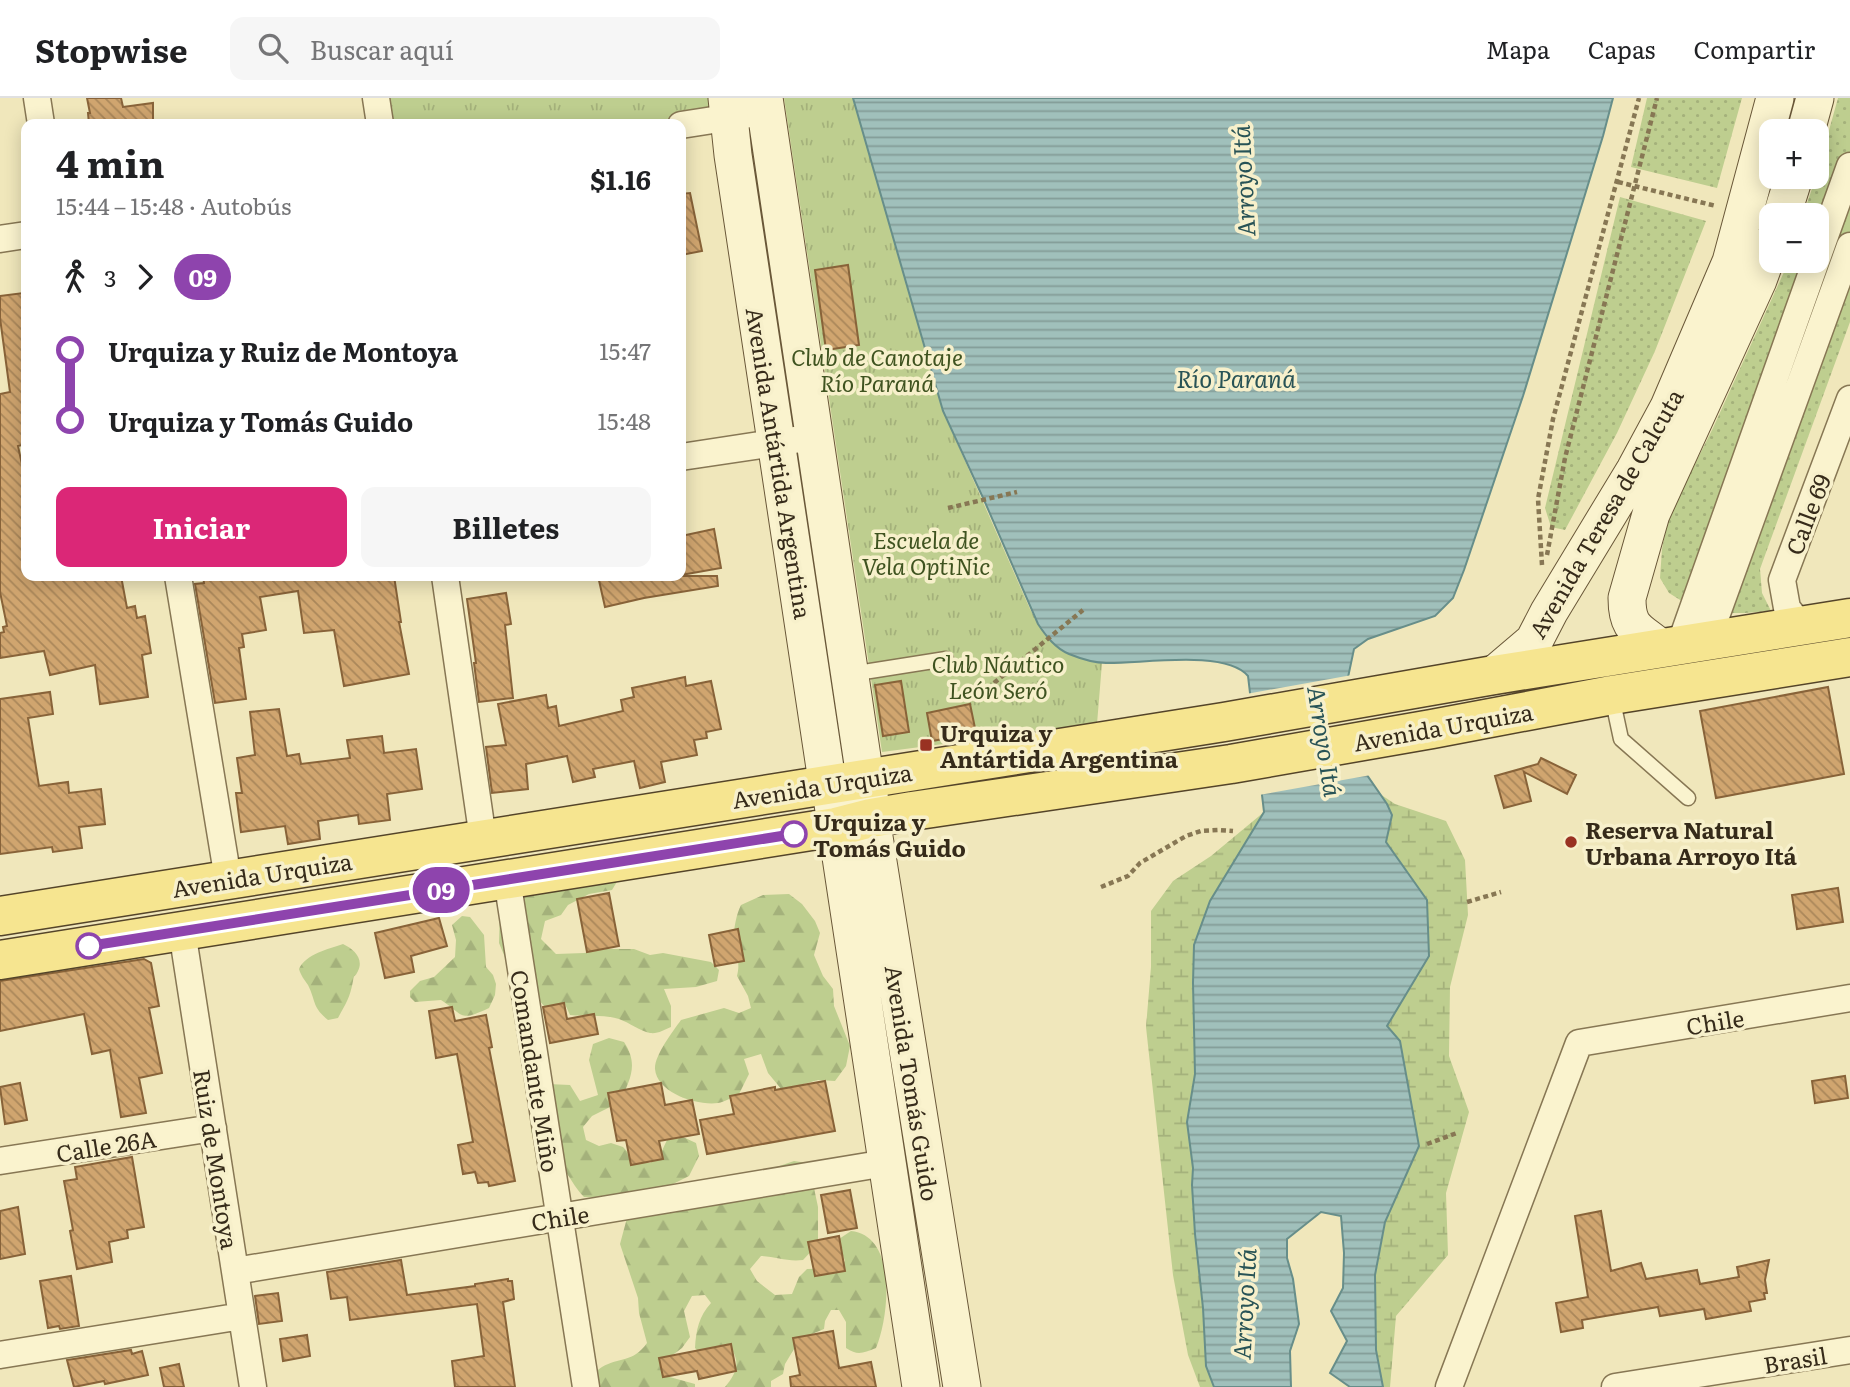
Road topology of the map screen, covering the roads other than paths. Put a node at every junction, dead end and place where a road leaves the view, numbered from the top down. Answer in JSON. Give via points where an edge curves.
{"nodes":[{"id":1,"x":37,"y":98,"type":"edge"},
{"id":2,"x":376,"y":98,"type":"edge"},
{"id":3,"x":1775,"y":98,"type":"edge"},
{"id":4,"x":1815,"y":98,"type":"edge"},
{"id":5,"x":765,"y":105,"type":"edge"},
{"id":6,"x":728,"y":108,"type":"edge"},
{"id":7,"x":40,"y":119,"type":"edge"},
{"id":8,"x":379,"y":119,"type":"edge"},
{"id":9,"x":1809,"y":119,"type":"edge"},
{"id":10,"x":686,"y":123,"type":"edge"},
{"id":11,"x":1850,"y":166,"type":"edge"},
{"id":12,"x":1829,"y":225,"type":"edge"},
{"id":13,"x":21,"y":236,"type":"edge"},
{"id":14,"x":0,"y":239,"type":"edge"},
{"id":15,"x":1850,"y":246,"type":"edge"},
{"id":16,"x":1761,"y":273,"type":"edge"},
{"id":17,"x":1812,"y":273,"type":"edge"},
{"id":18,"x":1850,"y":399,"type":"edge"},
{"id":19,"x":814,"y":437,"type":"junction"},
{"id":20,"x":777,"y":443,"type":"junction"},
{"id":21,"x":686,"y":456,"type":"edge"},
{"id":22,"x":179,"y":581,"type":"edge"},
{"id":23,"x":446,"y":581,"type":"edge"},
{"id":24,"x":1850,"y":618,"type":"edge"},
{"id":25,"x":1801,"y":626,"type":"junction"},
{"id":26,"x":1683,"y":644,"type":"junction"},
{"id":27,"x":1850,"y":657,"type":"edge"},
{"id":28,"x":946,"y":659,"type":"dead end"},
{"id":29,"x":849,"y":674,"type":"junction"},
{"id":30,"x":1494,"y":675,"type":"junction"},
{"id":31,"x":1612,"y":695,"type":"junction"},
{"id":32,"x":867,"y":778,"type":"junction"},
{"id":33,"x":830,"y":784,"type":"junction"},
{"id":34,"x":1688,"y":798,"type":"dead end"},
{"id":35,"x":853,"y":822,"type":"junction"},
{"id":36,"x":483,"y":839,"type":"junction"},
{"id":37,"x":506,"y":879,"type":"junction"},
{"id":38,"x":228,"y":880,"type":"junction"},
{"id":39,"x":0,"y":916,"type":"edge"},
{"id":40,"x":181,"y":931,"type":"junction"},
{"id":41,"x":0,"y":960,"type":"edge"},
{"id":42,"x":1850,"y":998,"type":"edge"},
{"id":43,"x":212,"y":1128,"type":"junction"},
{"id":44,"x":0,"y":1161,"type":"edge"},
{"id":45,"x":886,"y":1163,"type":"junction"},
{"id":46,"x":559,"y":1217,"type":"junction"},
{"id":47,"x":235,"y":1271,"type":"junction"},
{"id":48,"x":242,"y":1316,"type":"junction"},
{"id":49,"x":1850,"y":1350,"type":"edge"},
{"id":50,"x":0,"y":1355,"type":"edge"},
{"id":51,"x":253,"y":1387,"type":"edge"},
{"id":52,"x":586,"y":1387,"type":"edge"},
{"id":53,"x":921,"y":1387,"type":"edge"},
{"id":54,"x":962,"y":1387,"type":"edge"},
{"id":55,"x":1449,"y":1387,"type":"edge"},
{"id":56,"x":1615,"y":1387,"type":"edge"}],
"edges":[{"from":1,"to":7,"type":"street"},
{"from":2,"to":8,"type":"street"},
{"from":3,"to":30,"type":"main road","name":"Avenida Teresa de Calcuta","via":[[1731,262],[1670,407],[1534,641]]},
{"from":4,"to":9,"type":"main road"},
{"from":5,"to":6,"type":"street"},
{"from":5,"to":19,"type":"main road","name":"Avenida Antártida Argentina"},
{"from":6,"to":10,"type":"street"},
{"from":6,"to":20,"type":"main road","name":"Avenida Antártida Argentina"},
{"from":11,"to":12,"type":"street"},
{"from":13,"to":14,"type":"street"},
{"from":15,"to":26,"type":"street"},
{"from":16,"to":26,"type":"main road","name":"Avenida Teresa de Calcuta","via":[[1651,514],[1627,598],[1633,627]]},
{"from":17,"to":26,"type":"street"},
{"from":18,"to":25,"type":"street","name":"Calle 69","via":[[1782,580],[1787,608]]},
{"from":19,"to":20,"type":"street"},
{"from":19,"to":29,"type":"main road","name":"Avenida Antártida Argentina"},
{"from":20,"to":21,"type":"street"},
{"from":20,"to":33,"type":"main road","name":"Avenida Antártida Argentina"},
{"from":22,"to":38,"type":"street"},
{"from":23,"to":36,"type":"street"},
{"from":24,"to":25,"type":"main road","name":"Avenida Urquiza"},
{"from":25,"to":26,"type":"main road","name":"Avenida Urquiza"},
{"from":26,"to":30,"type":"main road","name":"Avenida Urquiza"},
{"from":27,"to":31,"type":"main road","name":"Avenida Urquiza"},
{"from":28,"to":29,"type":"lane"},
{"from":29,"to":32,"type":"main road","name":"Avenida Antártida Argentina"},
{"from":30,"to":32,"type":"main road","name":"Avenida Urquiza"},
{"from":31,"to":34,"type":"lane","via":[[1621,739]]},
{"from":31,"to":35,"type":"main road","name":"Avenida Urquiza","via":[[1231,764]]},
{"from":32,"to":33,"type":"main road","name":"Avenida Urquiza"},
{"from":32,"to":35,"type":"main road","name":"Avenida Tomás Guido"},
{"from":33,"to":35,"type":"main road","name":"Avenida Antártida Argentina"},
{"from":33,"to":36,"type":"main road","name":"Avenida Urquiza"},
{"from":35,"to":37,"type":"main road","name":"Avenida Urquiza"},
{"from":35,"to":45,"type":"main road","name":"Avenida Tomás Guido"},
{"from":35,"to":54,"type":"main road","name":"Avenida Tomás Guido"},
{"from":36,"to":38,"type":"main road","name":"Avenida Urquiza"},
{"from":37,"to":40,"type":"main road","name":"Avenida Urquiza"},
{"from":37,"to":46,"type":"street","name":"Comandante Miño"},
{"from":38,"to":39,"type":"main road","name":"Avenida Urquiza"},
{"from":40,"to":41,"type":"main road","name":"Avenida Urquiza"},
{"from":40,"to":43,"type":"street","name":"Ruiz de Montoya"},
{"from":42,"to":55,"type":"street","name":"Chile","via":[[1579,1043]]},
{"from":43,"to":44,"type":"street","name":"Calle 26A"},
{"from":43,"to":47,"type":"street","name":"Ruiz de Montoya"},
{"from":45,"to":46,"type":"street","name":"Chile"},
{"from":45,"to":53,"type":"main road","name":"Avenida Tomás Guido"},
{"from":46,"to":47,"type":"street","name":"Chile"},
{"from":46,"to":52,"type":"street","name":"Comandante Miño"},
{"from":47,"to":48,"type":"street","name":"Ruiz de Montoya"},
{"from":48,"to":50,"type":"street"},
{"from":48,"to":51,"type":"street","name":"Ruiz de Montoya"},
{"from":49,"to":56,"type":"street","name":"Brasil"}]}
